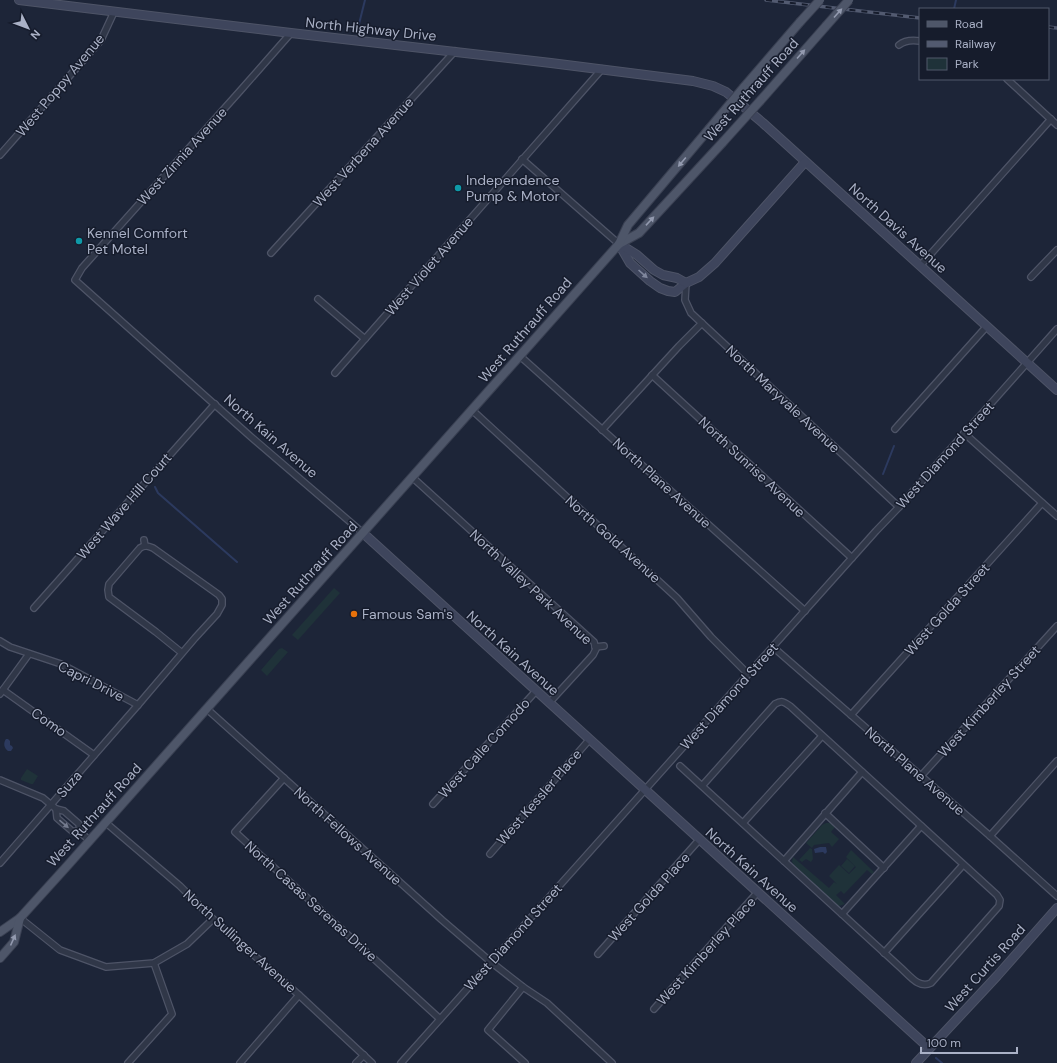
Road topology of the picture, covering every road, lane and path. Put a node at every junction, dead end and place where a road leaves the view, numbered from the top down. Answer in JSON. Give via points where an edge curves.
{"nodes":[{"id":1,"x":19,"y":0,"type":"edge"},
{"id":2,"x":820,"y":0,"type":"edge"},
{"id":3,"x":849,"y":0,"type":"edge"},
{"id":4,"x":114,"y":12,"type":"junction"},
{"id":5,"x":291,"y":33,"type":"junction"},
{"id":6,"x":919,"y":41,"type":"edge"},
{"id":7,"x":899,"y":45,"type":"dead end"},
{"id":8,"x":454,"y":51,"type":"junction"},
{"id":9,"x":602,"y":69,"type":"junction"},
{"id":10,"x":1008,"y":80,"type":"edge"},
{"id":11,"x":719,"y":88,"type":"joint"},
{"id":12,"x":1051,"y":119,"type":"junction"},
{"id":13,"x":1057,"y":125,"type":"edge"},
{"id":14,"x":0,"y":155,"type":"edge"},
{"id":15,"x":522,"y":159,"type":"junction"},
{"id":16,"x":806,"y":162,"type":"junction"},
{"id":17,"x":619,"y":244,"type":"junction"},
{"id":18,"x":1057,"y":250,"type":"edge"},
{"id":19,"x":271,"y":253,"type":"dead end"},
{"id":20,"x":920,"y":266,"type":"junction"},
{"id":21,"x":1031,"y":277,"type":"dead end"},
{"id":22,"x":75,"y":280,"type":"joint"},
{"id":23,"x":686,"y":283,"type":"junction"},
{"id":24,"x":318,"y":300,"type":"dead end"},
{"id":25,"x":702,"y":323,"type":"junction"},
{"id":26,"x":986,"y":326,"type":"junction"},
{"id":27,"x":1057,"y":329,"type":"edge"},
{"id":28,"x":365,"y":339,"type":"junction"},
{"id":29,"x":520,"y":356,"type":"junction"},
{"id":30,"x":1027,"y":362,"type":"junction"},
{"id":31,"x":335,"y":373,"type":"dead end"},
{"id":32,"x":652,"y":375,"type":"junction"},
{"id":33,"x":1057,"y":390,"type":"edge"},
{"id":34,"x":215,"y":404,"type":"junction"},
{"id":35,"x":472,"y":410,"type":"junction"},
{"id":36,"x":895,"y":429,"type":"dead end"},
{"id":37,"x":602,"y":430,"type":"junction"},
{"id":38,"x":964,"y":433,"type":"junction"},
{"id":39,"x":412,"y":477,"type":"junction"},
{"id":40,"x":1042,"y":503,"type":"junction"},
{"id":41,"x":899,"y":507,"type":"junction"},
{"id":42,"x":1057,"y":516,"type":"edge"},
{"id":43,"x":363,"y":534,"type":"junction"},
{"id":44,"x":852,"y":558,"type":"junction"},
{"id":45,"x":34,"y":608,"type":"dead end"},
{"id":46,"x":804,"y":611,"type":"junction"},
{"id":47,"x":1057,"y":626,"type":"edge"},
{"id":48,"x":0,"y":641,"type":"edge"},
{"id":49,"x":604,"y":646,"type":"dead end"},
{"id":50,"x":595,"y":647,"type":"junction"},
{"id":51,"x":773,"y":647,"type":"junction"},
{"id":52,"x":182,"y":653,"type":"junction"},
{"id":53,"x":30,"y":654,"type":"junction"},
{"id":54,"x":748,"y":674,"type":"junction"},
{"id":55,"x":536,"y":691,"type":"junction"},
{"id":56,"x":2,"y":692,"type":"edge"},
{"id":57,"x":549,"y":703,"type":"junction"},
{"id":58,"x":138,"y":705,"type":"junction"},
{"id":59,"x":207,"y":708,"type":"junction"},
{"id":60,"x":851,"y":715,"type":"junction"},
{"id":61,"x":822,"y":736,"type":"junction"},
{"id":62,"x":589,"y":740,"type":"junction"},
{"id":63,"x":94,"y":755,"type":"junction"},
{"id":64,"x":1057,"y":761,"type":"edge"},
{"id":65,"x":680,"y":766,"type":"dead end"},
{"id":66,"x":862,"y":772,"type":"junction"},
{"id":67,"x":921,"y":776,"type":"junction"},
{"id":68,"x":284,"y":778,"type":"junction"},
{"id":69,"x":0,"y":780,"type":"edge"},
{"id":70,"x":702,"y":786,"type":"junction"},
{"id":71,"x":645,"y":790,"type":"junction"},
{"id":72,"x":433,"y":804,"type":"dead end"},
{"id":73,"x":53,"y":807,"type":"junction"},
{"id":74,"x":825,"y":813,"type":"junction"},
{"id":75,"x":105,"y":822,"type":"junction"},
{"id":76,"x":743,"y":823,"type":"junction"},
{"id":77,"x":921,"y":826,"type":"junction"},
{"id":78,"x":80,"y":832,"type":"junction"},
{"id":79,"x":990,"y":836,"type":"junction"},
{"id":80,"x":89,"y":840,"type":"junction"},
{"id":81,"x":699,"y":840,"type":"junction"},
{"id":82,"x":490,"y":854,"type":"dead end"},
{"id":83,"x":784,"y":861,"type":"junction"},
{"id":84,"x":0,"y":863,"type":"edge"},
{"id":85,"x":963,"y":865,"type":"junction"},
{"id":86,"x":884,"y":868,"type":"junction"},
{"id":87,"x":757,"y":892,"type":"junction"},
{"id":88,"x":1057,"y":896,"type":"edge"},
{"id":89,"x":1057,"y":908,"type":"edge"},
{"id":90,"x":842,"y":914,"type":"junction"},
{"id":91,"x":20,"y":918,"type":"junction"},
{"id":92,"x":213,"y":919,"type":"junction"},
{"id":93,"x":0,"y":932,"type":"edge"},
{"id":94,"x":884,"y":953,"type":"junction"},
{"id":95,"x":598,"y":954,"type":"dead end"},
{"id":96,"x":0,"y":958,"type":"edge"},
{"id":97,"x":491,"y":962,"type":"junction"},
{"id":98,"x":154,"y":963,"type":"junction"},
{"id":99,"x":523,"y":987,"type":"junction"},
{"id":100,"x":299,"y":994,"type":"junction"},
{"id":101,"x":654,"y":1009,"type":"dead end"},
{"id":102,"x":440,"y":1018,"type":"junction"},
{"id":103,"x":929,"y":1048,"type":"junction"},
{"id":104,"x":364,"y":1055,"type":"junction"},
{"id":105,"x":128,"y":1063,"type":"edge"},
{"id":106,"x":240,"y":1063,"type":"edge"},
{"id":107,"x":356,"y":1063,"type":"edge"},
{"id":108,"x":372,"y":1063,"type":"edge"},
{"id":109,"x":401,"y":1063,"type":"edge"},
{"id":110,"x":525,"y":1063,"type":"edge"},
{"id":111,"x":612,"y":1063,"type":"edge"},
{"id":112,"x":916,"y":1063,"type":"edge"}],
"edges":[{"from":1,"to":4,"type":"street","name":"North Highway Drive"},
{"from":2,"to":17,"type":"main road","name":"West Ruthrauff Road","one_way":true,"bridge":true,"via":[[628,225]]},
{"from":17,"to":3,"type":"main road","name":"West Ruthrauff Road","one_way":true,"bridge":true,"via":[[639,233]]},
{"from":4,"to":5,"type":"street","name":"North Highway Drive"},
{"from":4,"to":14,"type":"street","name":"West Poppy Avenue","via":[[101,40]]},
{"from":5,"to":8,"type":"street","name":"North Highway Drive"},
{"from":5,"to":22,"type":"street","name":"West Zinnia Avenue","via":[[82,268]]},
{"from":6,"to":7,"type":"street","via":[[902,42]]},
{"from":8,"to":9,"type":"street","name":"North Highway Drive"},
{"from":8,"to":19,"type":"street","name":"West Verbena Avenue"},
{"from":9,"to":11,"type":"street","name":"North Highway Drive","via":[[693,81]]},
{"from":9,"to":15,"type":"street","name":"West Violet Avenue"},
{"from":10,"to":12,"type":"street"},
{"from":11,"to":16,"type":"street","name":"North Davis Avenue"},
{"from":12,"to":13,"type":"street"},
{"from":12,"to":20,"type":"street"},
{"from":15,"to":17,"type":"street"},
{"from":15,"to":28,"type":"street","name":"West Violet Avenue"},
{"from":16,"to":20,"type":"street","name":"North Davis Avenue"},
{"from":16,"to":23,"type":"street","via":[[715,263],[699,277]]},
{"from":17,"to":23,"type":"street","via":[[654,270]]},
{"from":17,"to":23,"type":"street","one_way":true,"via":[[630,263],[660,288],[675,292]]},
{"from":17,"to":29,"type":"main road","name":"West Ruthrauff Road"},
{"from":18,"to":21,"type":"street"},
{"from":20,"to":26,"type":"street","name":"North Davis Avenue"},
{"from":22,"to":34,"type":"street","name":"North Kain Avenue"},
{"from":23,"to":25,"type":"street","name":"North Maryvale Avenue","via":[[686,303],[691,313]]},
{"from":24,"to":28,"type":"street"},
{"from":25,"to":32,"type":"street"},
{"from":25,"to":41,"type":"street","name":"North Maryvale Avenue"},
{"from":26,"to":30,"type":"street","name":"North Davis Avenue"},
{"from":26,"to":36,"type":"street"},
{"from":27,"to":30,"type":"street","name":"West Diamond Street"},
{"from":28,"to":31,"type":"street","name":"West Violet Avenue"},
{"from":29,"to":35,"type":"main road","name":"West Ruthrauff Road"},
{"from":29,"to":37,"type":"street","name":"North Plane Avenue"},
{"from":30,"to":33,"type":"street","name":"North Davis Avenue"},
{"from":30,"to":38,"type":"street","name":"West Diamond Street"},
{"from":32,"to":37,"type":"street"},
{"from":32,"to":44,"type":"street","name":"North Sunrise Avenue"},
{"from":34,"to":43,"type":"street","name":"North Kain Avenue"},
{"from":34,"to":45,"type":"street","name":"West Wave Hill Court"},
{"from":35,"to":39,"type":"main road","name":"West Ruthrauff Road"},
{"from":35,"to":54,"type":"street","name":"North Gold Avenue","via":[[677,598]]},
{"from":37,"to":46,"type":"street","name":"North Plane Avenue"},
{"from":38,"to":40,"type":"street"},
{"from":38,"to":41,"type":"street","name":"West Diamond Street"},
{"from":39,"to":43,"type":"main road","name":"West Ruthrauff Road"},
{"from":39,"to":50,"type":"street","name":"North Valley Park Avenue","via":[[592,640]]},
{"from":40,"to":42,"type":"street"},
{"from":40,"to":60,"type":"street","name":"West Golda Street"},
{"from":41,"to":44,"type":"street","name":"West Diamond Street"},
{"from":43,"to":55,"type":"street","name":"North Kain Avenue"},
{"from":43,"to":59,"type":"main road","name":"West Ruthrauff Road"},
{"from":44,"to":46,"type":"street","name":"West Diamond Street"},
{"from":46,"to":51,"type":"street","name":"West Diamond Street"},
{"from":47,"to":67,"type":"street","name":"West Kimberley Street"},
{"from":48,"to":53,"type":"street","name":"Capri Drive"},
{"from":49,"to":50,"type":"street"},
{"from":50,"to":57,"type":"street","name":"North Valley Park Avenue","via":[[593,655]]},
{"from":51,"to":54,"type":"street","name":"West Diamond Street"},
{"from":51,"to":60,"type":"street","name":"North Plane Avenue"},
{"from":52,"to":52,"type":"street","name":"Suza","via":[[105,592],[145,543],[222,599],[224,605]]},
{"from":52,"to":58,"type":"street","name":"Suza"},
{"from":53,"to":56,"type":"street"},
{"from":53,"to":58,"type":"street","name":"Capri Drive","via":[[61,664]]},
{"from":54,"to":71,"type":"street","name":"West Diamond Street"},
{"from":55,"to":57,"type":"street","name":"North Kain Avenue"},
{"from":55,"to":72,"type":"street","name":"West Calle Comodo"},
{"from":56,"to":63,"type":"street","name":"Como"},
{"from":57,"to":62,"type":"street","name":"North Kain Avenue"},
{"from":58,"to":63,"type":"street","name":"Suza"},
{"from":59,"to":68,"type":"street","name":"North Fellows Avenue"},
{"from":59,"to":75,"type":"main road","name":"West Ruthrauff Road"},
{"from":60,"to":67,"type":"street","name":"North Plane Avenue"},
{"from":61,"to":66,"type":"street"},
{"from":61,"to":70,"type":"street","via":[[790,706],[779,702]]},
{"from":61,"to":76,"type":"street"},
{"from":62,"to":71,"type":"street","name":"North Kain Avenue"},
{"from":62,"to":82,"type":"street","name":"West Kessler Place"},
{"from":63,"to":73,"type":"street","name":"Suza"},
{"from":64,"to":79,"type":"street"},
{"from":65,"to":70,"type":"street"},
{"from":66,"to":74,"type":"street"},
{"from":66,"to":77,"type":"street"},
{"from":67,"to":79,"type":"street","name":"North Plane Avenue"},
{"from":68,"to":97,"type":"street","name":"North Fellows Avenue"},
{"from":68,"to":102,"type":"street","name":"North Casas Serenas Drive","via":[[235,832]]},
{"from":69,"to":73,"type":"street","via":[[43,798]]},
{"from":70,"to":76,"type":"street"},
{"from":71,"to":81,"type":"street","name":"North Kain Avenue"},
{"from":71,"to":97,"type":"street","name":"West Diamond Street"},
{"from":73,"to":78,"type":"street","one_way":true,"via":[[57,818],[72,831]]},
{"from":73,"to":78,"type":"street","via":[[64,811],[80,824]]},
{"from":73,"to":84,"type":"street","name":"Suza"},
{"from":74,"to":83,"type":"street"},
{"from":74,"to":86,"type":"street"},
{"from":75,"to":80,"type":"main road","name":"West Ruthrauff Road"},
{"from":75,"to":92,"type":"street","name":"North Sullinger Avenue","via":[[180,886]]},
{"from":76,"to":83,"type":"street"},
{"from":77,"to":85,"type":"street"},
{"from":77,"to":86,"type":"street"},
{"from":78,"to":80,"type":"street"},
{"from":79,"to":88,"type":"street","name":"North Plane Avenue"},
{"from":80,"to":91,"type":"main road","name":"West Ruthrauff Road"},
{"from":81,"to":87,"type":"street","name":"North Kain Avenue"},
{"from":81,"to":95,"type":"street","name":"West Golda Place"},
{"from":83,"to":90,"type":"street"},
{"from":85,"to":94,"type":"street"},
{"from":85,"to":94,"type":"street","via":[[997,895],[1000,903],[931,983],[918,983]]},
{"from":86,"to":90,"type":"street"},
{"from":87,"to":101,"type":"street","name":"West Kimberley Place"},
{"from":87,"to":103,"type":"street","name":"North Kain Avenue"},
{"from":89,"to":103,"type":"street","name":"West Curtis Road"},
{"from":90,"to":94,"type":"street"},
{"from":91,"to":93,"type":"main road","name":"West Ruthrauff Road"},
{"from":96,"to":91,"type":"main road","name":"West Ruthrauff Road","one_way":true,"via":[[14,942]]},
{"from":91,"to":98,"type":"street","via":[[60,950],[106,967]]},
{"from":92,"to":98,"type":"street","via":[[187,944]]},
{"from":92,"to":100,"type":"street","name":"North Sullinger Avenue"},
{"from":97,"to":99,"type":"street","name":"North Fellows Avenue"},
{"from":97,"to":102,"type":"street","name":"West Diamond Street"},
{"from":98,"to":105,"type":"street","via":[[172,1014]]},
{"from":99,"to":110,"type":"street","via":[[488,1030]]},
{"from":99,"to":111,"type":"street","name":"North Fellows Avenue","via":[[547,1003]]},
{"from":100,"to":104,"type":"street","name":"North Sullinger Avenue"},
{"from":100,"to":106,"type":"street"},
{"from":102,"to":109,"type":"street","name":"West Diamond Street"},
{"from":103,"to":112,"type":"street","name":"West Curtis Road"},
{"from":104,"to":107,"type":"street"},
{"from":104,"to":108,"type":"street","name":"North Sullinger Avenue"}]}
